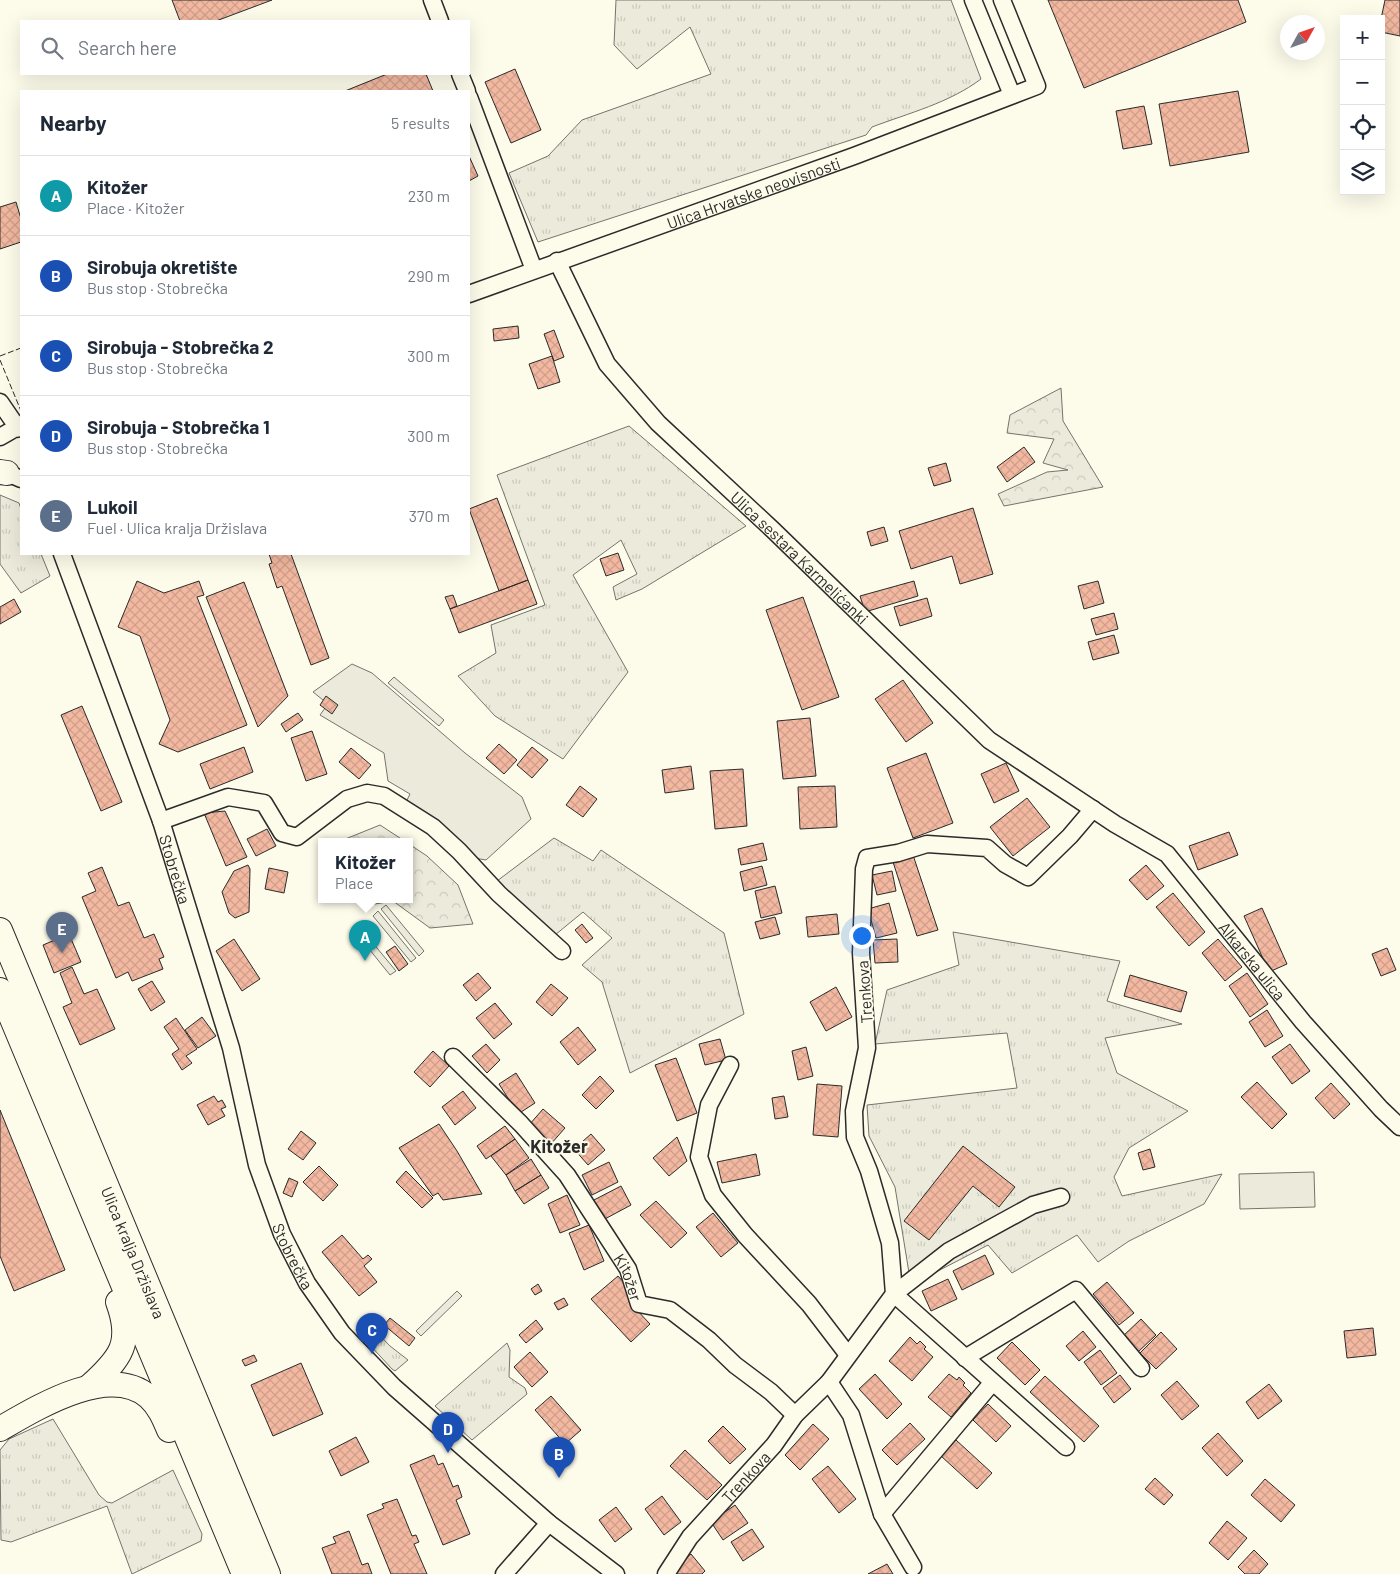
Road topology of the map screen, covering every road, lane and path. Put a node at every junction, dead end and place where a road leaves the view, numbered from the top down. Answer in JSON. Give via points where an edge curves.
{"nodes":[{"id":1,"x":432,"y":0,"type":"edge"},
{"id":2,"x":974,"y":0,"type":"edge"},
{"id":3,"x":1002,"y":0,"type":"edge"},
{"id":4,"x":440,"y":20,"type":"edge"},
{"id":5,"x":460,"y":75,"type":"edge"},
{"id":6,"x":466,"y":90,"type":"edge"},
{"id":7,"x":1012,"y":95,"type":"junction"},
{"id":8,"x":470,"y":100,"type":"edge"},
{"id":9,"x":557,"y":261,"type":"junction"},
{"id":10,"x":534,"y":270,"type":"junction"},
{"id":11,"x":470,"y":294,"type":"edge"},
{"id":12,"x":0,"y":402,"type":"edge"},
{"id":13,"x":0,"y":417,"type":"edge"},
{"id":14,"x":20,"y":427,"type":"edge"},
{"id":15,"x":20,"y":428,"type":"edge"},
{"id":16,"x":0,"y":437,"type":"edge"},
{"id":17,"x":62,"y":555,"type":"edge"},
{"id":18,"x":1092,"y":809,"type":"junction"},
{"id":19,"x":161,"y":821,"type":"junction"},
{"id":20,"x":0,"y":930,"type":"edge"},
{"id":21,"x":562,"y":951,"type":"dead end"},
{"id":22,"x":0,"y":990,"type":"edge"},
{"id":23,"x":453,"y":1057,"type":"dead end"},
{"id":24,"x":730,"y":1065,"type":"dead end"},
{"id":25,"x":1400,"y":1127,"type":"edge"},
{"id":26,"x":1061,"y":1197,"type":"dead end"},
{"id":27,"x":117,"y":1271,"type":"junction"},
{"id":28,"x":894,"y":1294,"type":"junction"},
{"id":29,"x":848,"y":1355,"type":"junction"},
{"id":30,"x":965,"y":1358,"type":"junction"},
{"id":31,"x":1141,"y":1368,"type":"dead end"},
{"id":32,"x":829,"y":1382,"type":"junction"},
{"id":33,"x":992,"y":1383,"type":"junction"},
{"id":34,"x":90,"y":1386,"type":"junction"},
{"id":35,"x":795,"y":1415,"type":"junction"},
{"id":36,"x":0,"y":1430,"type":"edge"},
{"id":37,"x":1066,"y":1447,"type":"dead end"},
{"id":38,"x":209,"y":1491,"type":"junction"},
{"id":39,"x":882,"y":1514,"type":"junction"},
{"id":40,"x":549,"y":1523,"type":"junction"},
{"id":41,"x":913,"y":1566,"type":"dead end"},
{"id":42,"x":244,"y":1574,"type":"edge"},
{"id":43,"x":268,"y":1574,"type":"edge"},
{"id":44,"x":504,"y":1574,"type":"edge"},
{"id":45,"x":616,"y":1574,"type":"edge"},
{"id":46,"x":666,"y":1574,"type":"edge"}],
"edges":[{"from":1,"to":4,"type":"street"},
{"from":2,"to":7,"type":"street"},
{"from":3,"to":7,"type":"street","name":"Ulica Hrvatske neovisnosti","via":[[1037,86]]},
{"from":5,"to":6,"type":"street"},
{"from":7,"to":9,"type":"street","name":"Ulica Hrvatske neovisnosti","via":[[854,156]]},
{"from":8,"to":10,"type":"street"},
{"from":9,"to":10,"type":"street","name":"Ulica Hrvatske neovisnosti"},
{"from":9,"to":18,"type":"street","name":"Ulica sestara Karmelićanki","via":[[607,364],[658,423],[989,740]]},
{"from":10,"to":11,"type":"street","name":"Ulica Hrvatske neovisnosti"},
{"from":12,"to":14,"type":"street"},
{"from":13,"to":16,"type":"street"},
{"from":15,"to":16,"type":"street"},
{"from":17,"to":19,"type":"street","name":"Stobrečka"},
{"from":18,"to":25,"type":"street","name":"Alkarska ulica","via":[[1167,854],[1303,1022]]},
{"from":18,"to":28,"type":"street","name":"Trenkova","via":[[1028,877],[986,848],[927,844],[867,858],[861,953],[868,1048],[854,1111],[855,1137],[869,1171],[890,1243]]},
{"from":19,"to":21,"type":"street","name":"Stobrečka","via":[[228,797],[248,799],[264,803],[282,833],[296,837],[346,799],[367,793],[384,796],[432,828],[459,851],[499,894]]},
{"from":19,"to":40,"type":"street","name":"Stobrečka","via":[[231,1048],[257,1165],[282,1234],[307,1283],[342,1333],[394,1388]]},
{"from":20,"to":43,"type":"highway","name":"Ulica kralja Držislava"},
{"from":22,"to":27,"type":"highway","name":"Ulica kralja Držislava"},
{"from":23,"to":35,"type":"street","name":"Kitožer","via":[[567,1175],[628,1269],[639,1304],[670,1310]]},
{"from":24,"to":29,"type":"street","via":[[709,1105],[700,1157],[713,1196],[808,1304]]},
{"from":26,"to":28,"type":"street","via":[[1033,1205],[949,1251]]},
{"from":27,"to":34,"type":"highway","via":[[114,1287],[125,1320],[125,1337],[111,1366]]},
{"from":27,"to":38,"type":"highway","name":"Ulica kralja Držislava"},
{"from":28,"to":29,"type":"street","name":"Trenkova"},
{"from":28,"to":30,"type":"street"},
{"from":29,"to":32,"type":"street","name":"Trenkova"},
{"from":30,"to":31,"type":"street","via":[[1076,1290]]},
{"from":30,"to":33,"type":"street"},
{"from":32,"to":35,"type":"street","name":"Trenkova"},
{"from":32,"to":39,"type":"street","via":[[851,1415]]},
{"from":33,"to":37,"type":"street"},
{"from":33,"to":39,"type":"street"},
{"from":34,"to":36,"type":"highway"},
{"from":34,"to":38,"type":"highway","via":[[111,1383],[128,1386],[151,1398],[186,1469]]},
{"from":35,"to":46,"type":"street","name":"Trenkova","via":[[774,1445],[690,1537]]},
{"from":38,"to":42,"type":"highway","name":"Ulica kralja Držislava"},
{"from":39,"to":41,"type":"street"},
{"from":40,"to":44,"type":"street"},
{"from":40,"to":45,"type":"street","name":"Stobrečka"}]}
